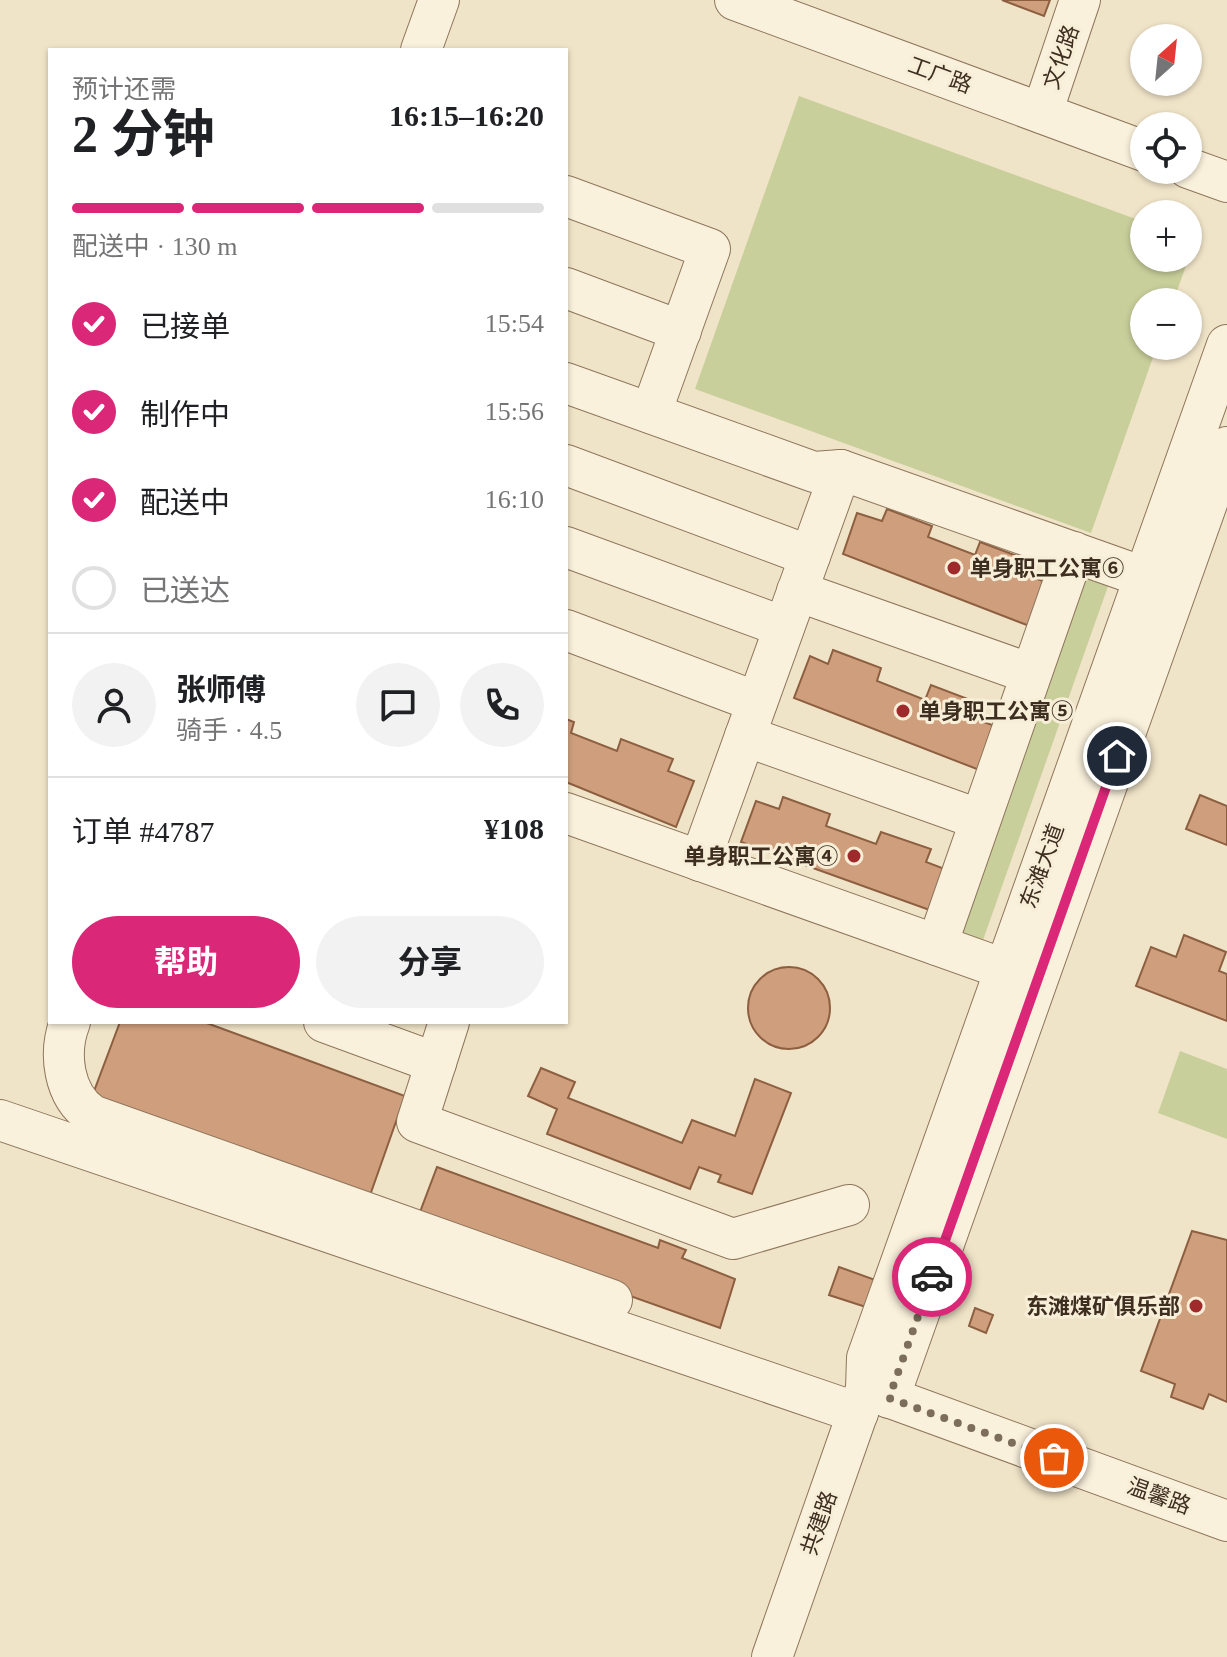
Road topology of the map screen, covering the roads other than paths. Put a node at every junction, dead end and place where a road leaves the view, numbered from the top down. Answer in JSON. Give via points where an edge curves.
{"nodes":[{"id":1,"x":439,"y":0,"type":"edge"},
{"id":2,"x":735,"y":0,"type":"edge"},
{"id":3,"x":1080,"y":0,"type":"edge"},
{"id":4,"x":788,"y":9,"type":"edge"},
{"id":5,"x":422,"y":48,"type":"edge"},
{"id":6,"x":1042,"y":113,"type":"junction"},
{"id":7,"x":1130,"y":146,"type":"edge"},
{"id":8,"x":1202,"y":173,"type":"edge"},
{"id":9,"x":1227,"y":182,"type":"edge"},
{"id":10,"x":568,"y":197,"type":"edge"},
{"id":11,"x":568,"y":289,"type":"edge"},
{"id":12,"x":681,"y":331,"type":"junction"},
{"id":13,"x":1227,"y":345,"type":"edge"},
{"id":14,"x":568,"y":384,"type":"edge"},
{"id":15,"x":651,"y":413,"type":"junction"},
{"id":16,"x":1227,"y":447,"type":"edge"},
{"id":17,"x":568,"y":466,"type":"edge"},
{"id":18,"x":841,"y":470,"type":"junction"},
{"id":19,"x":568,"y":548,"type":"edge"},
{"id":20,"x":1074,"y":552,"type":"junction"},
{"id":21,"x":803,"y":573,"type":"junction"},
{"id":22,"x":1161,"y":583,"type":"junction"},
{"id":23,"x":784,"y":627,"type":"junction"},
{"id":24,"x":568,"y":631,"type":"edge"},
{"id":25,"x":1017,"y":669,"type":"dead end"},
{"id":26,"x":751,"y":719,"type":"junction"},
{"id":27,"x":568,"y":814,"type":"edge"},
{"id":28,"x":967,"y":815,"type":"dead end"},
{"id":29,"x":700,"y":861,"type":"junction"},
{"id":30,"x":937,"y":945,"type":"junction"},
{"id":31,"x":1022,"y":975,"type":"junction"},
{"id":32,"x":69,"y":1024,"type":"edge"},
{"id":33,"x":329,"y":1024,"type":"edge"},
{"id":34,"x":448,"y":1024,"type":"edge"},
{"id":35,"x":436,"y":1063,"type":"junction"},
{"id":36,"x":0,"y":1120,"type":"edge"},
{"id":37,"x":849,"y":1205,"type":"dead end"},
{"id":38,"x":734,"y":1342,"type":"dead end"},
{"id":39,"x":871,"y":1400,"type":"junction"},
{"id":40,"x":1227,"y":1521,"type":"edge"},
{"id":41,"x":772,"y":1657,"type":"edge"}],
"edges":[{"from":1,"to":5,"type":"street"},
{"from":2,"to":4,"type":"street","name":"工广路"},
{"from":3,"to":6,"type":"street","name":"文化路"},
{"from":4,"to":6,"type":"street","name":"工广路"},
{"from":6,"to":7,"type":"street","name":"工广路"},
{"from":8,"to":9,"type":"street"},
{"from":10,"to":12,"type":"street","via":[[710,249]]},
{"from":11,"to":12,"type":"street"},
{"from":12,"to":15,"type":"street"},
{"from":13,"to":22,"type":"street","name":"东滩大道"},
{"from":14,"to":15,"type":"street"},
{"from":15,"to":18,"type":"street","via":[[814,472]]},
{"from":16,"to":22,"type":"street","name":"东滩大道"},
{"from":17,"to":21,"type":"street"},
{"from":18,"to":20,"type":"street"},
{"from":18,"to":21,"type":"street"},
{"from":19,"to":23,"type":"street"},
{"from":20,"to":22,"type":"street"},
{"from":20,"to":30,"type":"street"},
{"from":21,"to":23,"type":"street"},
{"from":21,"to":25,"type":"street"},
{"from":22,"to":31,"type":"street","name":"东滩大道"},
{"from":23,"to":26,"type":"street"},
{"from":24,"to":26,"type":"street"},
{"from":26,"to":28,"type":"street"},
{"from":26,"to":29,"type":"street"},
{"from":27,"to":29,"type":"street"},
{"from":29,"to":30,"type":"street"},
{"from":30,"to":31,"type":"street"},
{"from":31,"to":39,"type":"street","name":"东滩大道","via":[[867,1358]]},
{"from":32,"to":38,"type":"street","via":[[62,1049],[73,1094],[80,1106],[111,1125]]},
{"from":33,"to":35,"type":"street"},
{"from":34,"to":35,"type":"street"},
{"from":35,"to":37,"type":"street","via":[[417,1122],[733,1239]]},
{"from":36,"to":39,"type":"street","name":"温馨路"},
{"from":39,"to":40,"type":"street","name":"温馨路"},
{"from":39,"to":41,"type":"street","name":"共建路"}]}
